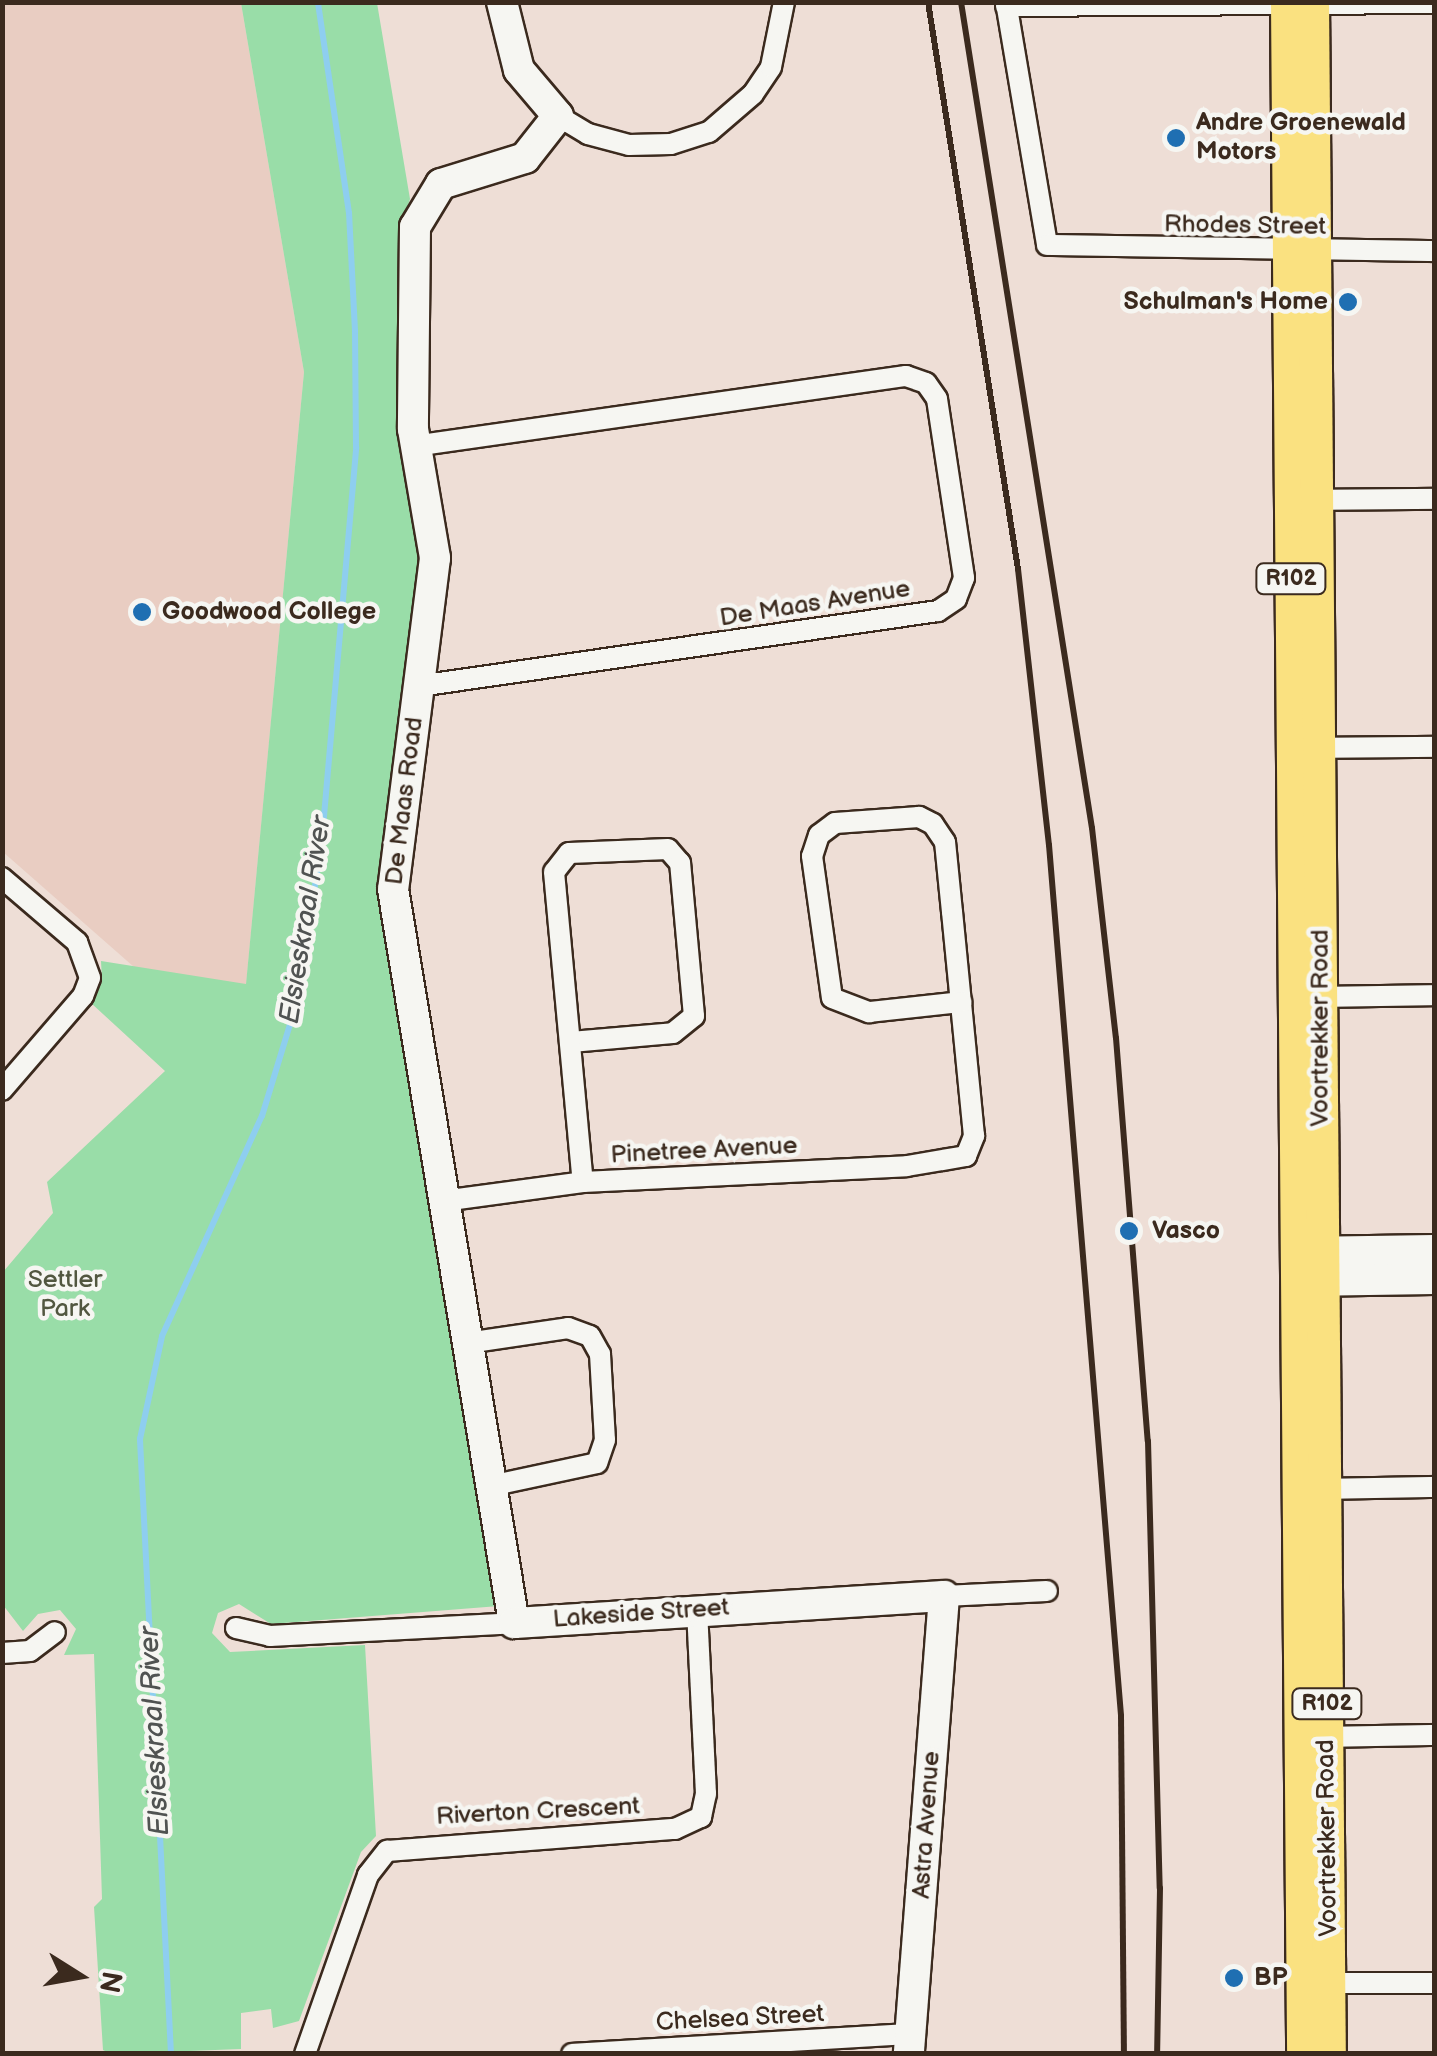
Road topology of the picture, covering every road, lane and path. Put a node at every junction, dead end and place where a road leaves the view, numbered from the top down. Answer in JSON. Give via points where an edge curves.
{"nodes":[{"id":1,"x":502,"y":2,"type":"edge"},
{"id":2,"x":784,"y":2,"type":"edge"},
{"id":3,"x":1434,"y":2,"type":"edge"},
{"id":4,"x":1300,"y":3,"type":"edge"},
{"id":5,"x":1006,"y":4,"type":"edge"},
{"id":6,"x":558,"y":116,"type":"junction"},
{"id":7,"x":1434,"y":251,"type":"edge"},
{"id":8,"x":1302,"y":252,"type":"junction"},
{"id":9,"x":414,"y":446,"type":"junction"},
{"id":10,"x":1434,"y":499,"type":"edge"},
{"id":11,"x":1304,"y":500,"type":"junction"},
{"id":12,"x":418,"y":686,"type":"junction"},
{"id":13,"x":1434,"y":747,"type":"edge"},
{"id":14,"x":1306,"y":748,"type":"junction"},
{"id":15,"x":2,"y":878,"type":"edge"},
{"id":16,"x":1434,"y":995,"type":"edge"},
{"id":17,"x":1307,"y":997,"type":"junction"},
{"id":18,"x":961,"y":1002,"type":"junction"},
{"id":19,"x":571,"y":1042,"type":"junction"},
{"id":20,"x":2,"y":1090,"type":"edge"},
{"id":21,"x":583,"y":1182,"type":"junction"},
{"id":22,"x":442,"y":1201,"type":"junction"},
{"id":23,"x":1434,"y":1250,"type":"edge"},
{"id":24,"x":1309,"y":1266,"type":"junction"},
{"id":25,"x":1434,"y":1278,"type":"edge"},
{"id":26,"x":467,"y":1343,"type":"junction"},
{"id":27,"x":490,"y":1486,"type":"junction"},
{"id":28,"x":1434,"y":1488,"type":"edge"},
{"id":29,"x":1311,"y":1489,"type":"junction"},
{"id":30,"x":1048,"y":1591,"type":"dead end"},
{"id":31,"x":944,"y":1596,"type":"junction"},
{"id":32,"x":697,"y":1610,"type":"junction"},
{"id":33,"x":514,"y":1623,"type":"junction"},
{"id":34,"x":236,"y":1628,"type":"dead end"},
{"id":35,"x":55,"y":1632,"type":"dead end"},
{"id":36,"x":2,"y":1653,"type":"edge"},
{"id":37,"x":1434,"y":1736,"type":"edge"},
{"id":38,"x":1313,"y":1737,"type":"junction"},
{"id":39,"x":1434,"y":1982,"type":"edge"},
{"id":40,"x":1315,"y":1983,"type":"junction"},
{"id":41,"x":910,"y":2044,"type":"edge"},
{"id":42,"x":305,"y":2054,"type":"edge"},
{"id":43,"x":572,"y":2054,"type":"edge"},
{"id":44,"x":1303,"y":2054,"type":"edge"},
{"id":45,"x":1330,"y":2054,"type":"edge"}],
"edges":[{"from":1,"to":6,"type":"street","via":[[519,70]]},
{"from":2,"to":6,"type":"street","via":[[771,67],[753,94],[709,132],[671,144],[628,145],[588,134]]},
{"from":3,"to":4,"type":"street"},
{"from":4,"to":5,"type":"street"},
{"from":4,"to":8,"type":"main road","name":"Voortrekker Road","number":"R102"},
{"from":5,"to":8,"type":"street","name":"Rhodes Street","via":[[1042,236],[1055,249]]},
{"from":6,"to":9,"type":"street","name":"De Maas Road","via":[[534,152],[441,184],[418,215]]},
{"from":7,"to":8,"type":"street","name":"Rhodes Street"},
{"from":8,"to":11,"type":"main road","name":"Voortrekker Road","number":"R102"},
{"from":9,"to":12,"type":"street","name":"De Maas Road","via":[[434,558]]},
{"from":9,"to":12,"type":"street","name":"De Maas Avenue","via":[[906,376],[926,383],[937,399],[964,578],[956,599],[938,611]]},
{"from":10,"to":11,"type":"street"},
{"from":11,"to":14,"type":"main road","name":"Voortrekker Road","number":"R102"},
{"from":12,"to":22,"type":"street","name":"De Maas Road","via":[[394,906]]},
{"from":13,"to":14,"type":"street"},
{"from":14,"to":17,"type":"main road","name":"Voortrekker Road","number":"R102"},
{"from":15,"to":20,"type":"street","via":[[77,942],[90,969],[83,996]]},
{"from":16,"to":17,"type":"street"},
{"from":17,"to":24,"type":"main road","name":"Voortrekker Road","number":"R102"},
{"from":18,"to":18,"type":"street","via":[[869,1012],[832,998],[812,856],[827,827],[907,816],[927,819],[940,832]]},
{"from":18,"to":21,"type":"street","name":"Pinetree Avenue","via":[[974,1136],[966,1156],[907,1166]]},
{"from":19,"to":19,"type":"street","via":[[553,895],[556,865],[586,850],[668,849],[680,862],[694,1016],[673,1033]]},
{"from":19,"to":21,"type":"street"},
{"from":21,"to":22,"type":"street","name":"Pinetree Avenue"},
{"from":22,"to":26,"type":"street","name":"De Maas Road"},
{"from":23,"to":24,"type":"street"},
{"from":24,"to":25,"type":"street"},
{"from":24,"to":29,"type":"main road","name":"Voortrekker Road","number":"R102"},
{"from":26,"to":27,"type":"street","name":"De Maas Road"},
{"from":26,"to":27,"type":"street","via":[[568,1328],[590,1336],[600,1354],[604,1440],[597,1463]]},
{"from":27,"to":33,"type":"street","name":"De Maas Road"},
{"from":28,"to":29,"type":"street"},
{"from":29,"to":38,"type":"main road","name":"Voortrekker Road","number":"R102"},
{"from":30,"to":31,"type":"street","name":"Lakeside Street"},
{"from":31,"to":32,"type":"street","name":"Lakeside Street"},
{"from":31,"to":41,"type":"street","name":"Astra Avenue"},
{"from":32,"to":33,"type":"street","name":"Lakeside Street"},
{"from":32,"to":42,"type":"street","name":"Riverton Crescent","via":[[706,1794],[701,1817],[674,1828],[386,1851],[368,1875]]},
{"from":33,"to":34,"type":"street","name":"Lakeside Street","via":[[270,1636]]},
{"from":35,"to":36,"type":"street","via":[[30,1651]]},
{"from":37,"to":38,"type":"street"},
{"from":38,"to":40,"type":"main road","name":"Voortrekker Road","number":"R102"},
{"from":39,"to":40,"type":"street"},
{"from":40,"to":44,"type":"main road","name":"Voortrekker Road","number":"R102"},
{"from":40,"to":45,"type":"main road","name":"Voortrekker Road","number":"R102"},
{"from":41,"to":43,"type":"street","name":"Chelsea Street"}]}
